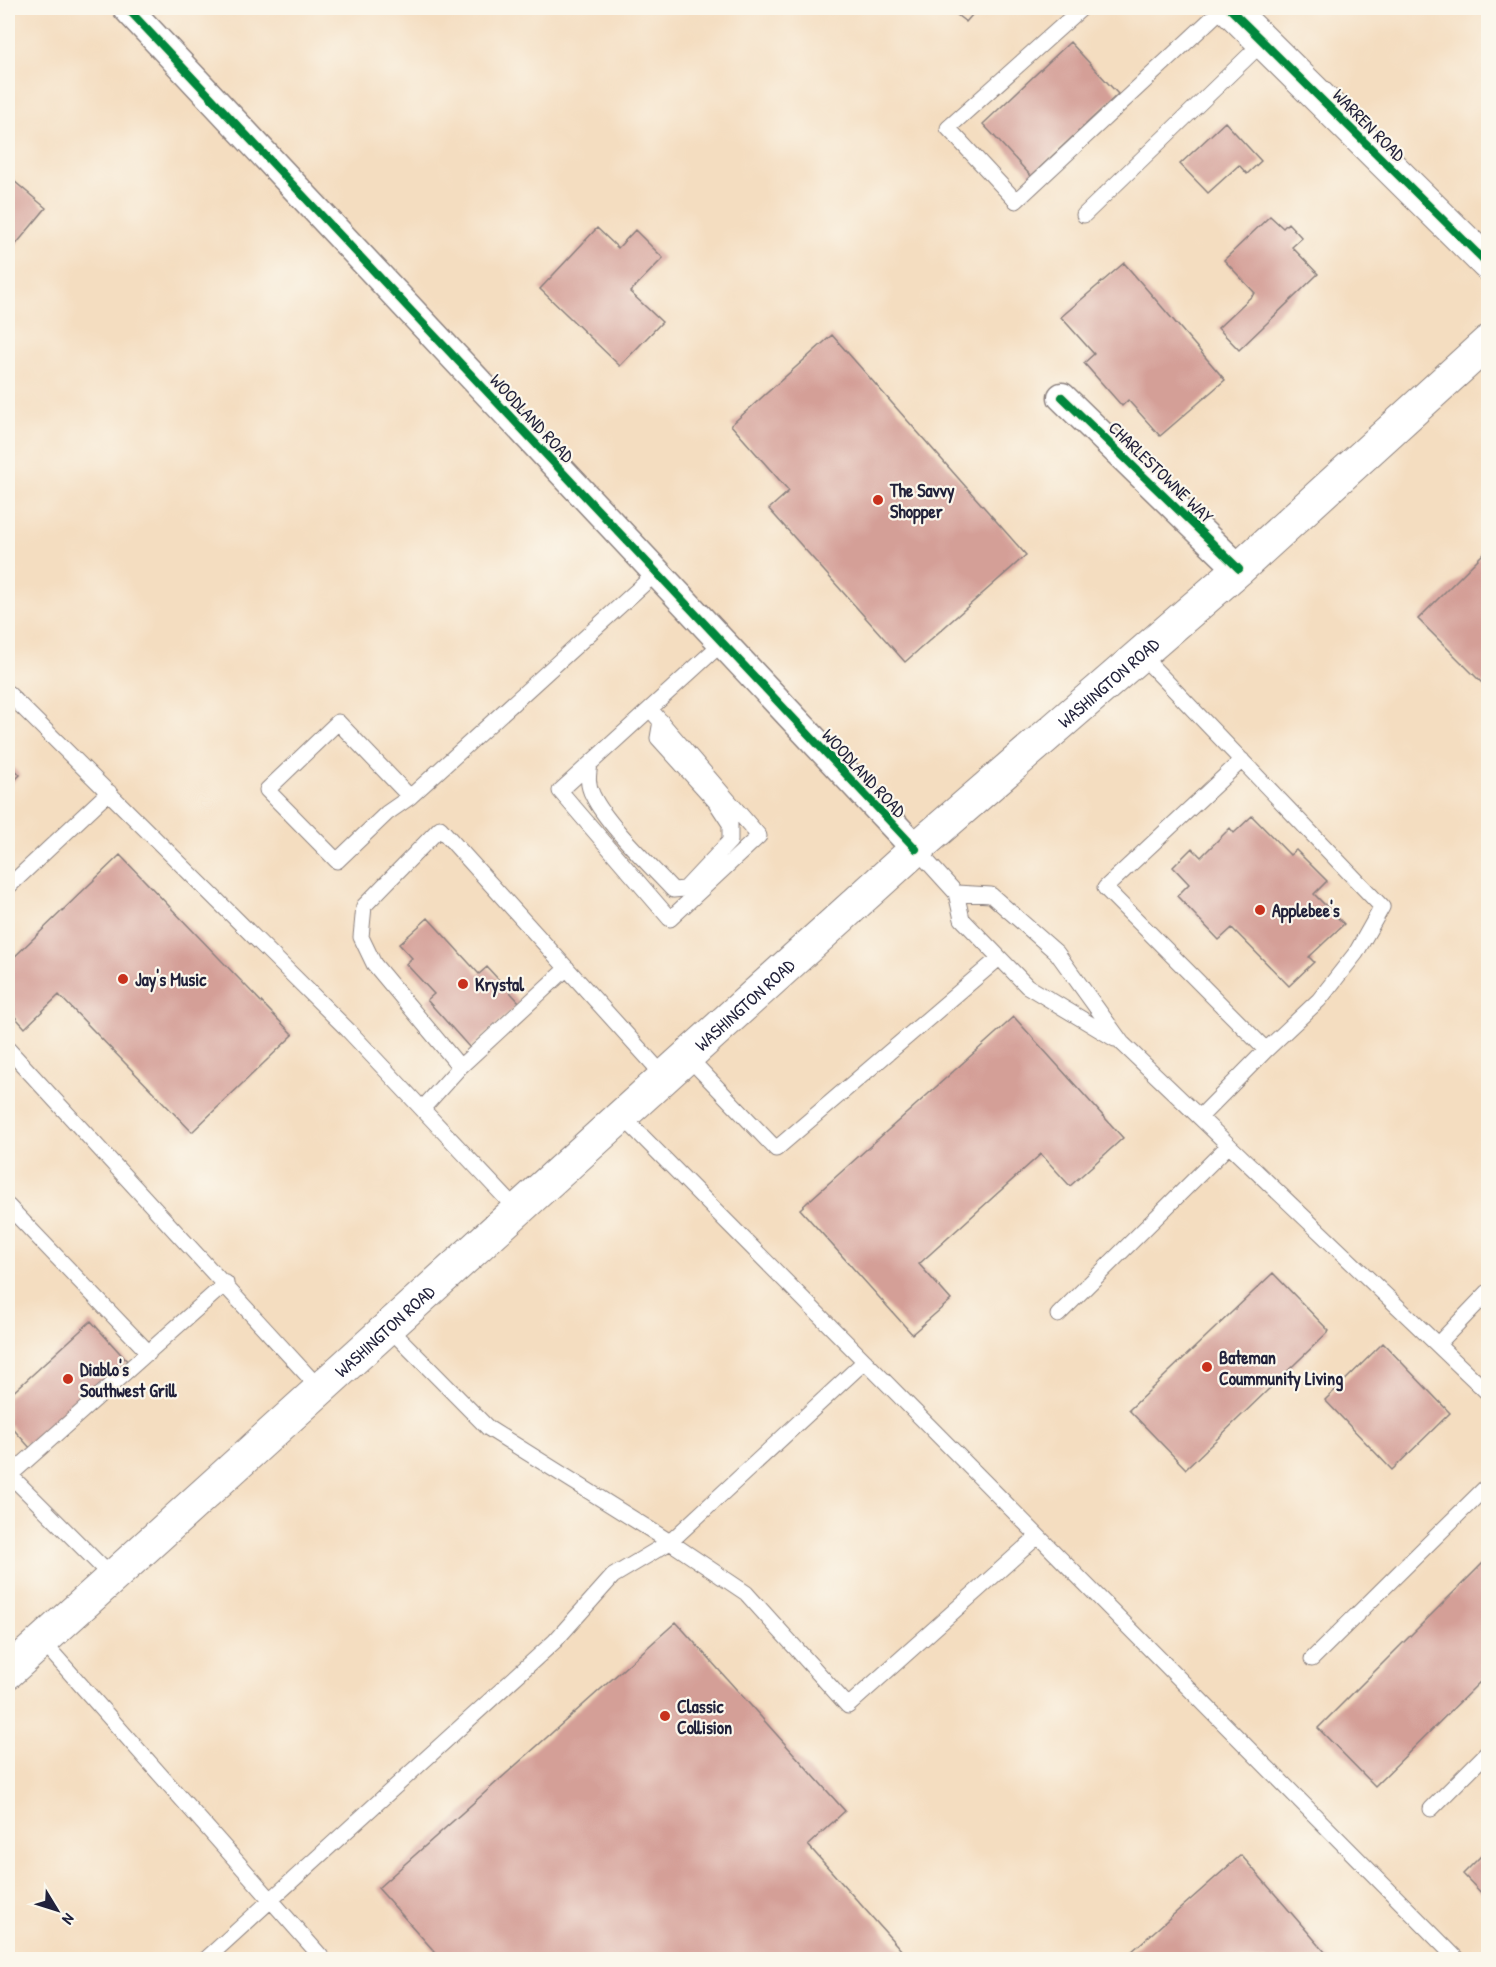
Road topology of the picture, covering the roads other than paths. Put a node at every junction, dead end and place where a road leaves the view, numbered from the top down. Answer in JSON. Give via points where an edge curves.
{"nodes":[{"id":1,"x":127,"y":8,"type":"edge"},
{"id":2,"x":1082,"y":8,"type":"edge"},
{"id":3,"x":1223,"y":8,"type":"edge"},
{"id":4,"x":1229,"y":8,"type":"edge"},
{"id":5,"x":1263,"y":42,"type":"junction"},
{"id":6,"x":1084,"y":214,"type":"dead end"},
{"id":7,"x":1488,"y":264,"type":"edge"},
{"id":8,"x":1488,"y":342,"type":"edge"},
{"id":9,"x":1062,"y":397,"type":"dead end"},
{"id":10,"x":1239,"y":568,"type":"junction"},
{"id":11,"x":656,"y":573,"type":"junction"},
{"id":12,"x":722,"y":643,"type":"junction"},
{"id":13,"x":1140,"y":654,"type":"junction"},
{"id":14,"x":8,"y":693,"type":"edge"},
{"id":15,"x":651,"y":709,"type":"junction"},
{"id":16,"x":661,"y":721,"type":"junction"},
{"id":17,"x":1242,"y":760,"type":"junction"},
{"id":18,"x":590,"y":764,"type":"junction"},
{"id":19,"x":109,"y":792,"type":"junction"},
{"id":20,"x":410,"y":797,"type":"junction"},
{"id":21,"x":916,"y":849,"type":"junction"},
{"id":22,"x":8,"y":887,"type":"edge"},
{"id":23,"x":956,"y":893,"type":"junction"},
{"id":24,"x":999,"y":958,"type":"junction"},
{"id":25,"x":567,"y":968,"type":"junction"},
{"id":26,"x":1122,"y":1043,"type":"junction"},
{"id":27,"x":8,"y":1049,"type":"edge"},
{"id":28,"x":1266,"y":1050,"type":"junction"},
{"id":29,"x":460,"y":1066,"type":"junction"},
{"id":30,"x":676,"y":1066,"type":"junction"},
{"id":31,"x":423,"y":1107,"type":"junction"},
{"id":32,"x":621,"y":1115,"type":"junction"},
{"id":33,"x":1200,"y":1117,"type":"junction"},
{"id":34,"x":1229,"y":1145,"type":"junction"},
{"id":35,"x":517,"y":1210,"type":"junction"},
{"id":36,"x":10,"y":1214,"type":"edge"},
{"id":37,"x":226,"y":1283,"type":"junction"},
{"id":38,"x":1488,"y":1292,"type":"edge"},
{"id":39,"x":1058,"y":1315,"type":"dead end"},
{"id":40,"x":388,"y":1327,"type":"junction"},
{"id":41,"x":1438,"y":1344,"type":"junction"},
{"id":42,"x":149,"y":1353,"type":"junction"},
{"id":43,"x":865,"y":1362,"type":"junction"},
{"id":44,"x":320,"y":1389,"type":"junction"},
{"id":45,"x":1488,"y":1393,"type":"edge"},
{"id":46,"x":8,"y":1475,"type":"edge"},
{"id":47,"x":1488,"y":1485,"type":"edge"},
{"id":48,"x":1038,"y":1536,"type":"junction"},
{"id":49,"x":670,"y":1542,"type":"junction"},
{"id":50,"x":112,"y":1577,"type":"junction"},
{"id":51,"x":42,"y":1641,"type":"junction"},
{"id":52,"x":1312,"y":1659,"type":"dead end"},
{"id":53,"x":8,"y":1672,"type":"edge"},
{"id":54,"x":1488,"y":1752,"type":"edge"},
{"id":55,"x":1431,"y":1809,"type":"dead end"},
{"id":56,"x":272,"y":1901,"type":"junction"},
{"id":57,"x":205,"y":1959,"type":"edge"},
{"id":58,"x":324,"y":1959,"type":"edge"},
{"id":59,"x":1458,"y":1959,"type":"edge"}],
"edges":[{"from":1,"to":11,"type":"street","name":"WOODLAND ROAD"},
{"from":2,"to":3,"type":"lane","via":[[948,128],[1016,201]]},
{"from":4,"to":5,"type":"main road","name":"WARREN ROAD"},
{"from":5,"to":6,"type":"lane"},
{"from":5,"to":7,"type":"main road","name":"WARREN ROAD"},
{"from":8,"to":10,"type":"main road","name":"WASHINGTON ROAD"},
{"from":9,"to":10,"type":"street","name":"CHARLESTOWNE WAY"},
{"from":10,"to":13,"type":"main road","name":"WASHINGTON ROAD"},
{"from":11,"to":12,"type":"street","name":"WOODLAND ROAD"},
{"from":11,"to":20,"type":"lane"},
{"from":12,"to":15,"type":"lane"},
{"from":12,"to":21,"type":"street","name":"WOODLAND ROAD"},
{"from":13,"to":17,"type":"lane"},
{"from":13,"to":21,"type":"main road","name":"WASHINGTON ROAD"},
{"from":14,"to":19,"type":"lane"},
{"from":15,"to":16,"type":"lane"},
{"from":15,"to":18,"type":"lane"},
{"from":16,"to":18,"type":"lane","via":[[658,738],[715,801],[730,824],[730,841],[685,889],[673,890],[593,797],[587,781]]},
{"from":16,"to":18,"type":"lane","via":[[759,836],[670,919],[560,791]]},
{"from":17,"to":28,"type":"lane","via":[[1382,907],[1356,953],[1319,1000]]},
{"from":17,"to":28,"type":"lane","via":[[1105,888]]},
{"from":19,"to":22,"type":"lane"},
{"from":19,"to":31,"type":"lane"},
{"from":20,"to":20,"type":"lane","via":[[387,813],[337,861],[267,790],[338,722]]},
{"from":21,"to":23,"type":"lane"},
{"from":21,"to":30,"type":"main road","name":"WASHINGTON ROAD"},
{"from":23,"to":24,"type":"lane","via":[[962,919]]},
{"from":23,"to":26,"type":"lane","via":[[991,895],[1057,953]]},
{"from":24,"to":26,"type":"lane","via":[[1028,986]]},
{"from":24,"to":30,"type":"lane","via":[[776,1149]]},
{"from":25,"to":29,"type":"lane"},
{"from":25,"to":29,"type":"lane","via":[[440,828],[364,906],[361,937],[374,964]]},
{"from":25,"to":30,"type":"lane"},
{"from":26,"to":33,"type":"lane"},
{"from":27,"to":37,"type":"lane"},
{"from":28,"to":33,"type":"lane"},
{"from":29,"to":31,"type":"lane"},
{"from":30,"to":32,"type":"main road","name":"WASHINGTON ROAD"},
{"from":31,"to":35,"type":"lane"},
{"from":32,"to":35,"type":"main road","name":"WASHINGTON ROAD"},
{"from":32,"to":43,"type":"lane"},
{"from":33,"to":34,"type":"lane"},
{"from":34,"to":39,"type":"lane"},
{"from":34,"to":41,"type":"lane"},
{"from":35,"to":40,"type":"main road","name":"WASHINGTON ROAD"},
{"from":36,"to":42,"type":"lane"},
{"from":37,"to":42,"type":"lane"},
{"from":37,"to":44,"type":"lane"},
{"from":38,"to":41,"type":"lane"},
{"from":40,"to":44,"type":"main road","name":"WASHINGTON ROAD"},
{"from":40,"to":49,"type":"lane","via":[[488,1428]]},
{"from":41,"to":45,"type":"lane"},
{"from":42,"to":46,"type":"lane"},
{"from":43,"to":48,"type":"lane"},
{"from":43,"to":49,"type":"lane"},
{"from":44,"to":50,"type":"main road","name":"WASHINGTON ROAD"},
{"from":46,"to":50,"type":"lane"},
{"from":47,"to":52,"type":"lane"},
{"from":48,"to":49,"type":"lane","via":[[848,1706],[746,1593]]},
{"from":48,"to":59,"type":"lane"},
{"from":49,"to":56,"type":"lane","via":[[613,1576],[555,1641]]},
{"from":50,"to":51,"type":"main road","name":"WASHINGTON ROAD"},
{"from":51,"to":53,"type":"main road","name":"WASHINGTON ROAD"},
{"from":51,"to":56,"type":"lane"},
{"from":54,"to":55,"type":"lane"},
{"from":56,"to":57,"type":"lane"},
{"from":56,"to":58,"type":"lane"}]}
